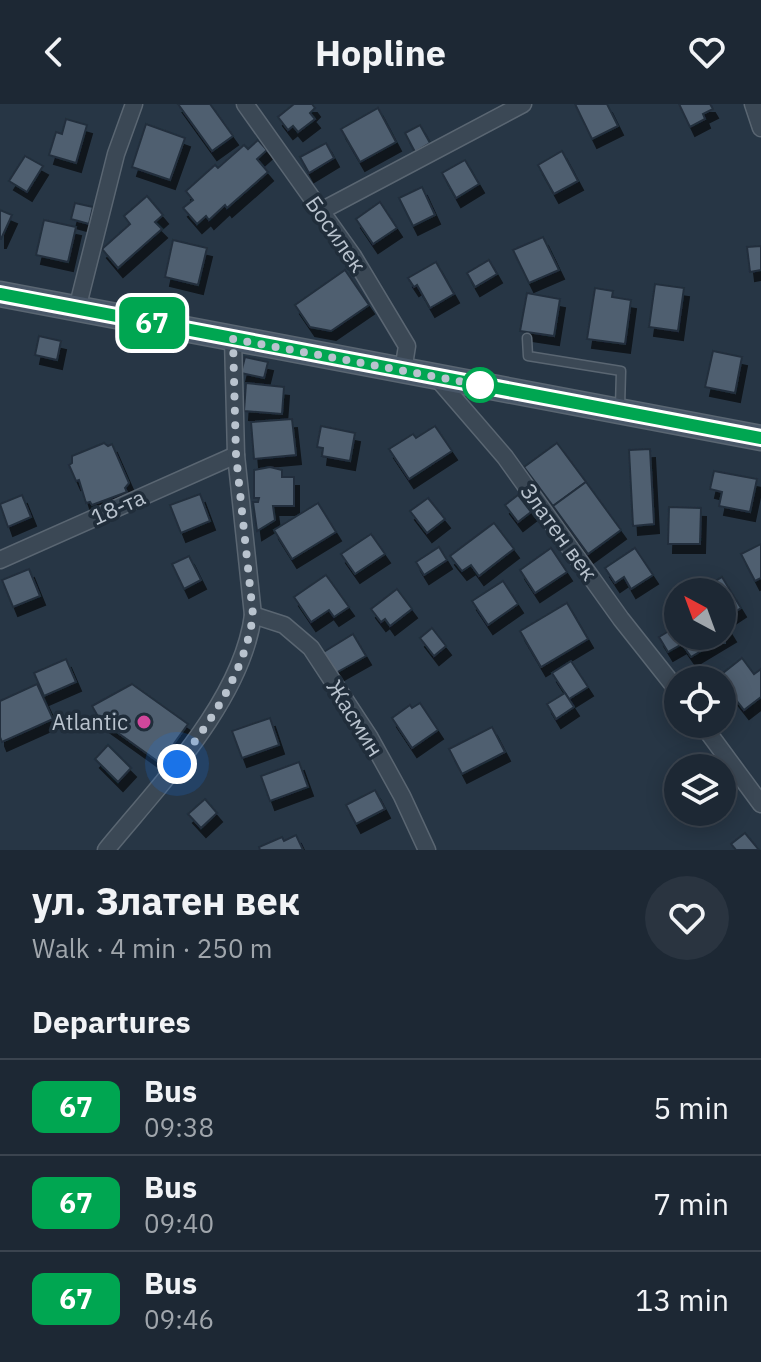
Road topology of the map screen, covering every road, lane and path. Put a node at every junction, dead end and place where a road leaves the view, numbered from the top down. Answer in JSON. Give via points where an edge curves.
{"nodes":[{"id":1,"x":134,"y":104,"type":"edge"},
{"id":2,"x":245,"y":104,"type":"edge"},
{"id":3,"x":523,"y":104,"type":"edge"},
{"id":4,"x":753,"y":104,"type":"edge"},
{"id":5,"x":761,"y":128,"type":"edge"},
{"id":6,"x":321,"y":211,"type":"junction"},
{"id":7,"x":0,"y":294,"type":"edge"},
{"id":8,"x":77,"y":309,"type":"junction"},
{"id":9,"x":527,"y":338,"type":"dead end"},
{"id":10,"x":233,"y":339,"type":"junction"},
{"id":11,"x":403,"y":371,"type":"junction"},
{"id":12,"x":436,"y":377,"type":"junction"},
{"id":13,"x":620,"y":411,"type":"junction"},
{"id":14,"x":761,"y":438,"type":"edge"},
{"id":15,"x":236,"y":455,"type":"junction"},
{"id":16,"x":0,"y":560,"type":"edge"},
{"id":17,"x":253,"y":615,"type":"junction"},
{"id":18,"x":664,"y":673,"type":"edge"},
{"id":19,"x":712,"y":738,"type":"edge"},
{"id":20,"x":761,"y":804,"type":"edge"},
{"id":21,"x":106,"y":850,"type":"edge"},
{"id":22,"x":427,"y":850,"type":"edge"}],
"edges":[{"from":1,"to":8,"type":"street"},
{"from":2,"to":6,"type":"street","name":"Босилек"},
{"from":3,"to":6,"type":"street"},
{"from":4,"to":5,"type":"street"},
{"from":6,"to":11,"type":"street","name":"Босилек","via":[[407,346]]},
{"from":7,"to":8,"type":"street"},
{"from":8,"to":10,"type":"street"},
{"from":9,"to":13,"type":"lane","via":[[528,356],[621,371]]},
{"from":10,"to":11,"type":"street"},
{"from":10,"to":15,"type":"street"},
{"from":11,"to":12,"type":"street"},
{"from":12,"to":13,"type":"street"},
{"from":12,"to":18,"type":"street","name":"Златен век","via":[[505,457]]},
{"from":13,"to":14,"type":"street"},
{"from":15,"to":16,"type":"street","name":"18-та"},
{"from":15,"to":17,"type":"street"},
{"from":17,"to":21,"type":"street","via":[[250,639],[235,672],[195,742]]},
{"from":17,"to":22,"type":"street","name":"Жасмин","via":[[284,625],[311,648],[370,738]]},
{"from":19,"to":20,"type":"street"}]}
